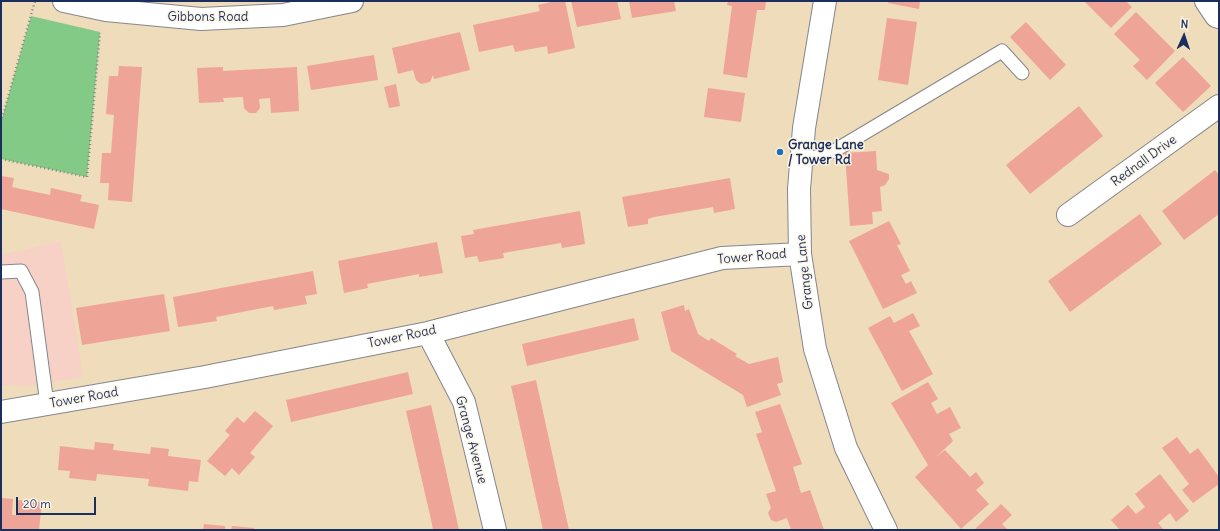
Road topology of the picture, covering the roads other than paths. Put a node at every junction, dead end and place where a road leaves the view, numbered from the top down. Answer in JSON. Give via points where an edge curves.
{"nodes":[{"id":1,"x":64,"y":1,"type":"edge"},
{"id":2,"x":352,"y":1,"type":"edge"},
{"id":3,"x":825,"y":1,"type":"edge"},
{"id":4,"x":1206,"y":1,"type":"edge"},
{"id":5,"x":1219,"y":17,"type":"edge"},
{"id":6,"x":1022,"y":73,"type":"dead end"},
{"id":7,"x":1219,"y":106,"type":"edge"},
{"id":8,"x":802,"y":162,"type":"junction"},
{"id":9,"x":1068,"y":215,"type":"dead end"},
{"id":10,"x":800,"y":254,"type":"junction"},
{"id":11,"x":1,"y":272,"type":"edge"},
{"id":12,"x":428,"y":332,"type":"junction"},
{"id":13,"x":47,"y":404,"type":"junction"},
{"id":14,"x":1,"y":412,"type":"edge"},
{"id":15,"x":495,"y":530,"type":"edge"},
{"id":16,"x":886,"y":530,"type":"edge"}],
"edges":[{"from":1,"to":2,"type":"street","name":"Gibbons Road","via":[[102,9],[201,19],[283,15]]},
{"from":3,"to":8,"type":"street","name":"Grange Lane","via":[[804,128]]},
{"from":4,"to":5,"type":"street"},
{"from":6,"to":8,"type":"lane","via":[[1002,51],[834,151]]},
{"from":7,"to":9,"type":"street","name":"Rednall Drive"},
{"from":8,"to":10,"type":"street","name":"Grange Lane","via":[[799,190]]},
{"from":10,"to":12,"type":"street","name":"Tower Road","via":[[722,258]]},
{"from":10,"to":16,"type":"street","name":"Grange Lane","via":[[815,349],[846,448]]},
{"from":11,"to":13,"type":"lane","via":[[21,271],[32,292]]},
{"from":12,"to":13,"type":"street","name":"Tower Road","via":[[205,377]]},
{"from":12,"to":15,"type":"street","name":"Grange Avenue","via":[[464,402]]},
{"from":13,"to":14,"type":"street","name":"Tower Road"}]}
